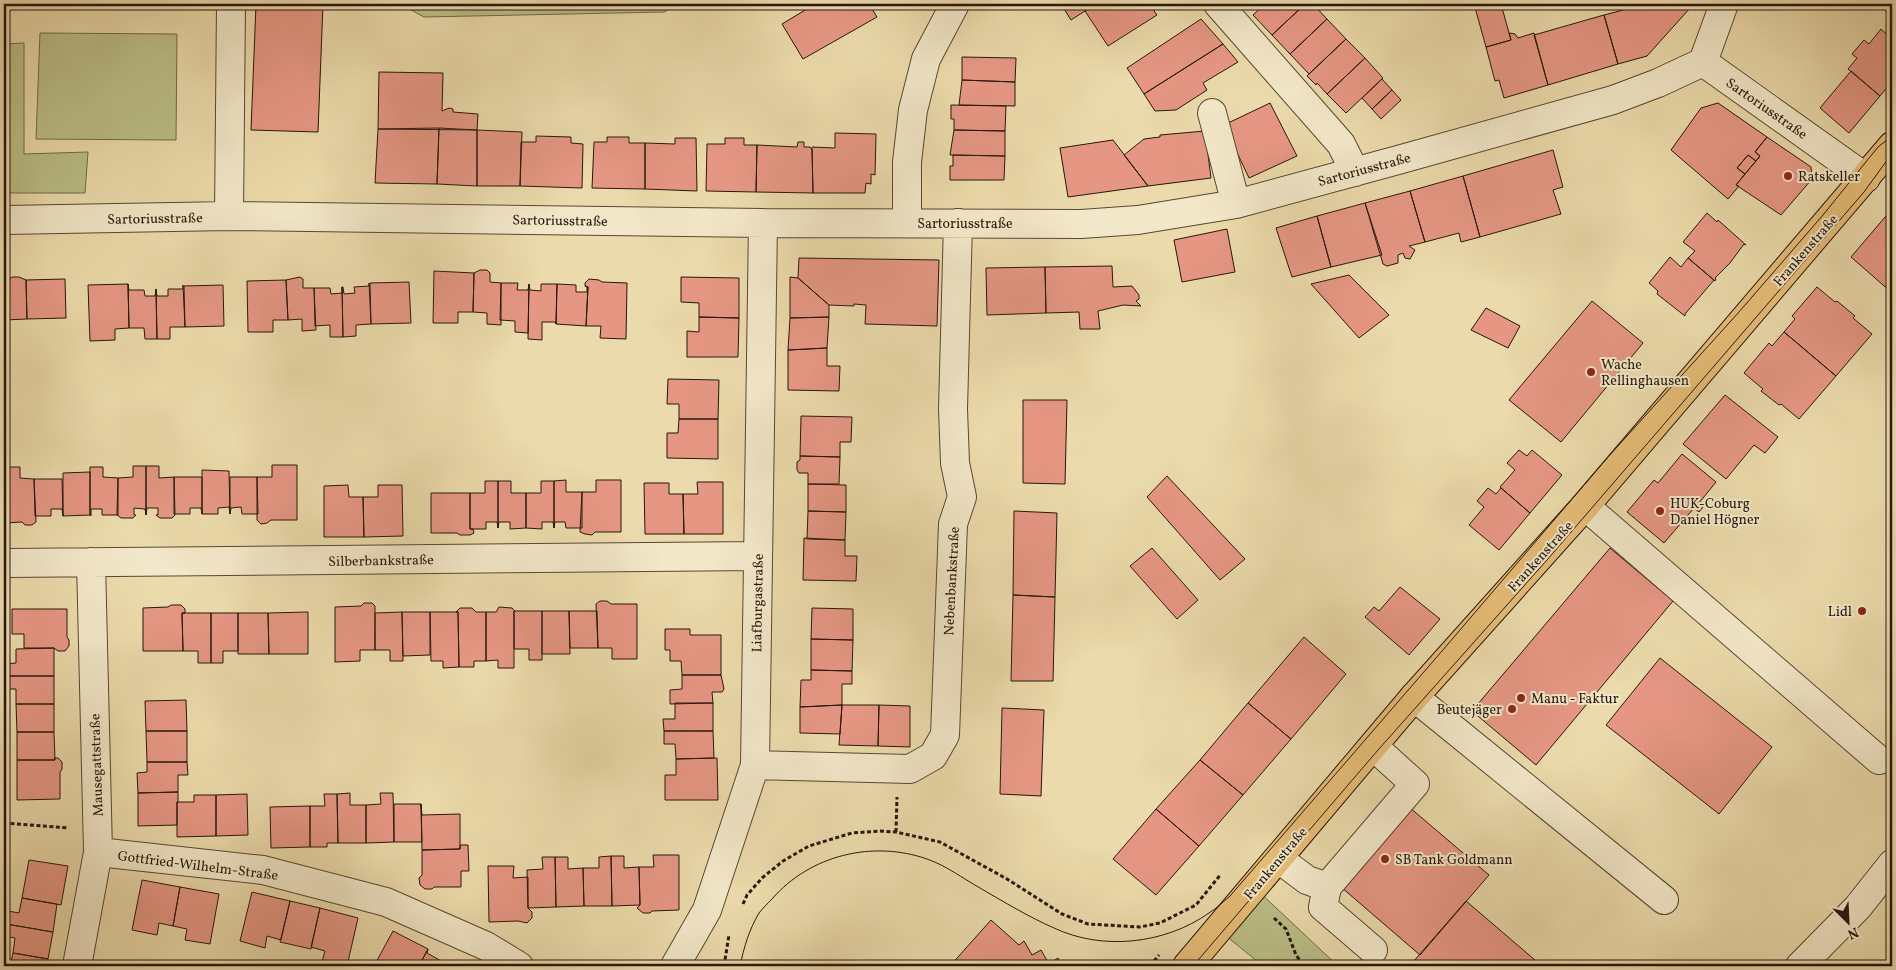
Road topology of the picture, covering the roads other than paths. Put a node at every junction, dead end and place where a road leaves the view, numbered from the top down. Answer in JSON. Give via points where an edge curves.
{"nodes":[{"id":1,"x":231,"y":4,"type":"edge"},
{"id":2,"x":955,"y":4,"type":"edge"},
{"id":3,"x":1218,"y":4,"type":"edge"},
{"id":4,"x":1724,"y":4,"type":"edge"},
{"id":5,"x":1703,"y":62,"type":"junction"},
{"id":6,"x":1212,"y":113,"type":"dead end"},
{"id":7,"x":1892,"y":146,"type":"edge"},
{"id":8,"x":1355,"y":172,"type":"junction"},
{"id":9,"x":1866,"y":178,"type":"junction"},
{"id":10,"x":1236,"y":204,"type":"junction"},
{"id":11,"x":229,"y":216,"type":"junction"},
{"id":12,"x":4,"y":220,"type":"edge"},
{"id":13,"x":763,"y":223,"type":"junction"},
{"id":14,"x":907,"y":223,"type":"junction"},
{"id":15,"x":958,"y":224,"type":"junction"},
{"id":16,"x":1584,"y":506,"type":"junction"},
{"id":17,"x":758,"y":556,"type":"junction"},
{"id":18,"x":91,"y":562,"type":"junction"},
{"id":19,"x":4,"y":563,"type":"edge"},
{"id":20,"x":1414,"y":697,"type":"junction"},
{"id":21,"x":1374,"y":747,"type":"junction"},
{"id":22,"x":1879,"y":760,"type":"dead end"},
{"id":23,"x":755,"y":766,"type":"junction"},
{"id":24,"x":98,"y":842,"type":"junction"},
{"id":25,"x":1277,"y":861,"type":"junction"},
{"id":26,"x":1892,"y":864,"type":"edge"},
{"id":27,"x":1327,"y":887,"type":"junction"},
{"id":28,"x":1664,"y":900,"type":"dead end"},
{"id":29,"x":1373,"y":950,"type":"dead end"},
{"id":30,"x":77,"y":966,"type":"edge"},
{"id":31,"x":519,"y":966,"type":"edge"},
{"id":32,"x":675,"y":966,"type":"edge"},
{"id":33,"x":1187,"y":966,"type":"edge"},
{"id":34,"x":1800,"y":966,"type":"edge"}],
"edges":[{"from":1,"to":11,"type":"street"},
{"from":2,"to":14,"type":"street","via":[[926,59],[913,110],[907,162]]},
{"from":3,"to":8,"type":"street","via":[[1341,144]]},
{"from":4,"to":5,"type":"street"},
{"from":5,"to":8,"type":"street","name":"Sartoriusstraße","via":[[1613,100]]},
{"from":5,"to":9,"type":"street","name":"Sartoriusstraße"},
{"from":6,"to":10,"type":"street"},
{"from":7,"to":9,"type":"main road","name":"Frankenstraße"},
{"from":8,"to":10,"type":"street","name":"Sartoriusstraße"},
{"from":9,"to":16,"type":"main road","name":"Frankenstraße"},
{"from":10,"to":15,"type":"street","name":"Sartoriusstraße","via":[[1138,220],[1081,224]]},
{"from":11,"to":12,"type":"street","name":"Sartoriusstraße"},
{"from":11,"to":13,"type":"street","name":"Sartoriusstraße"},
{"from":13,"to":14,"type":"street","name":"Sartoriusstraße"},
{"from":13,"to":17,"type":"street","name":"Liafburgastraße"},
{"from":14,"to":15,"type":"street","name":"Sartoriusstraße"},
{"from":15,"to":23,"type":"street","name":"Nebenbankstraße","via":[[953,409],[955,463],[962,497],[953,524],[945,734],[933,756],[910,769]]},
{"from":16,"to":20,"type":"main road","name":"Frankenstraße"},
{"from":16,"to":22,"type":"street"},
{"from":17,"to":18,"type":"street","name":"Silberbankstraße"},
{"from":17,"to":23,"type":"street","name":"Liafburgastraße"},
{"from":18,"to":19,"type":"street","name":"Silberbankstraße"},
{"from":18,"to":24,"type":"street","name":"Mausegattstraße"},
{"from":20,"to":21,"type":"main road","name":"Frankenstraße"},
{"from":20,"to":28,"type":"street"},
{"from":21,"to":25,"type":"main road","name":"Frankenstraße"},
{"from":21,"to":27,"type":"street","via":[[1415,784]]},
{"from":23,"to":32,"type":"street","name":"Liafburgastraße","via":[[707,910]]},
{"from":24,"to":30,"type":"street","name":"Mausegattstraße"},
{"from":24,"to":31,"type":"street","name":"Gottfried-Wilhelm-Straße","via":[[263,870],[386,902],[486,946]]},
{"from":25,"to":27,"type":"street","via":[[1307,880]]},
{"from":25,"to":33,"type":"main road","name":"Frankenstraße"},
{"from":26,"to":34,"type":"street","via":[[1858,907]]},
{"from":27,"to":29,"type":"street","via":[[1323,907]]}]}
